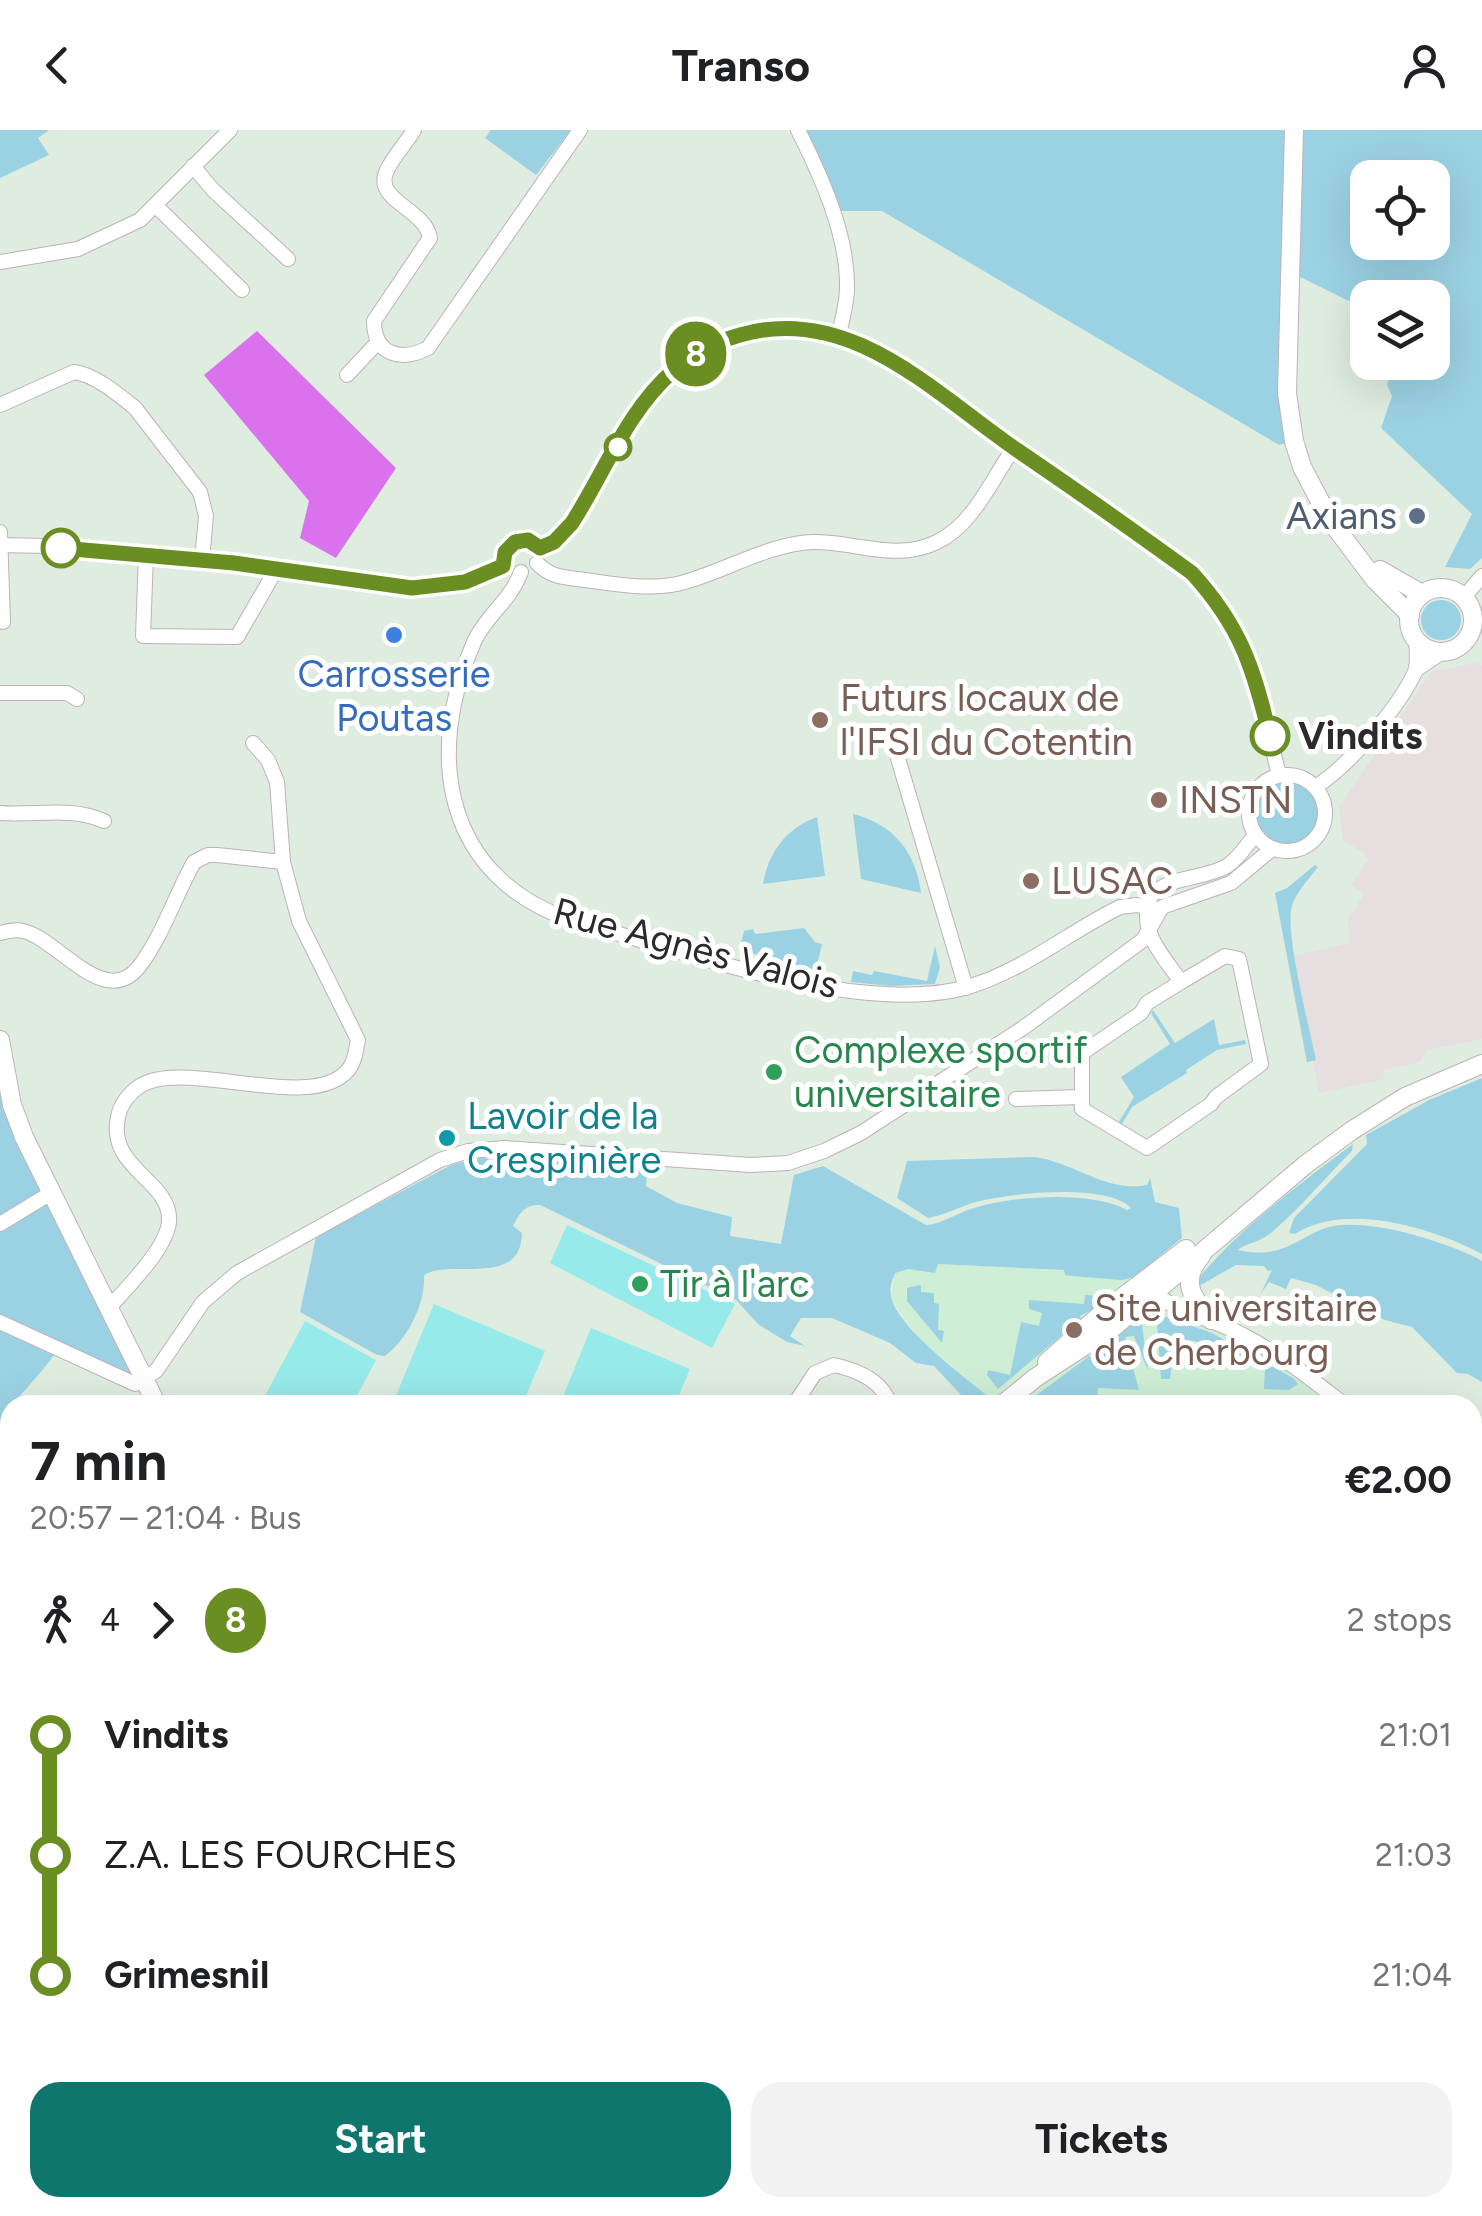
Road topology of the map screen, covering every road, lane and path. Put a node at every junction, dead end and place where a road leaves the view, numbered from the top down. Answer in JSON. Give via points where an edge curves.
{"nodes":[{"id":1,"x":230,"y":130,"type":"edge"},
{"id":2,"x":414,"y":130,"type":"edge"},
{"id":3,"x":580,"y":130,"type":"edge"},
{"id":4,"x":798,"y":130,"type":"edge"},
{"id":5,"x":1294,"y":130,"type":"edge"},
{"id":6,"x":193,"y":166,"type":"junction"},
{"id":7,"x":156,"y":206,"type":"junction"},
{"id":8,"x":288,"y":260,"type":"dead end"},
{"id":9,"x":0,"y":262,"type":"edge"},
{"id":10,"x":242,"y":290,"type":"dead end"},
{"id":11,"x":839,"y":335,"type":"junction"},
{"id":12,"x":378,"y":342,"type":"junction"},
{"id":13,"x":347,"y":375,"type":"dead end"},
{"id":14,"x":0,"y":405,"type":"edge"},
{"id":15,"x":1014,"y":448,"type":"junction"},
{"id":16,"x":0,"y":532,"type":"edge"},
{"id":17,"x":0,"y":545,"type":"edge"},
{"id":18,"x":146,"y":555,"type":"junction"},
{"id":19,"x":538,"y":556,"type":"junction"},
{"id":20,"x":1362,"y":559,"type":"junction"},
{"id":21,"x":202,"y":560,"type":"junction"},
{"id":22,"x":503,"y":566,"type":"junction"},
{"id":23,"x":274,"y":568,"type":"junction"},
{"id":24,"x":521,"y":572,"type":"junction"},
{"id":25,"x":1482,"y":576,"type":"edge"},
{"id":26,"x":1422,"y":594,"type":"junction"},
{"id":27,"x":1464,"y":597,"type":"junction"},
{"id":28,"x":1410,"y":615,"type":"junction"},
{"id":29,"x":3,"y":622,"type":"dead end"},
{"id":30,"x":1416,"y":640,"type":"junction"},
{"id":31,"x":1476,"y":640,"type":"edge"},
{"id":32,"x":1442,"y":652,"type":"junction"},
{"id":33,"x":1416,"y":670,"type":"junction"},
{"id":34,"x":0,"y":693,"type":"edge"},
{"id":35,"x":77,"y":699,"type":"dead end"},
{"id":36,"x":253,"y":744,"type":"dead end"},
{"id":37,"x":897,"y":754,"type":"dead end"},
{"id":38,"x":1279,"y":776,"type":"junction"},
{"id":39,"x":1315,"y":788,"type":"junction"},
{"id":40,"x":0,"y":813,"type":"edge"},
{"id":41,"x":104,"y":820,"type":"dead end"},
{"id":42,"x":1255,"y":835,"type":"junction"},
{"id":43,"x":1272,"y":849,"type":"junction"},
{"id":44,"x":283,"y":862,"type":"junction"},
{"id":45,"x":1153,"y":908,"type":"junction"},
{"id":46,"x":0,"y":933,"type":"edge"},
{"id":47,"x":1148,"y":934,"type":"junction"},
{"id":48,"x":1181,"y":982,"type":"junction"},
{"id":49,"x":966,"y":988,"type":"junction"},
{"id":50,"x":0,"y":1040,"type":"edge"},
{"id":51,"x":1482,"y":1064,"type":"edge"},
{"id":52,"x":1081,"y":1097,"type":"junction"},
{"id":53,"x":1016,"y":1099,"type":"dead end"},
{"id":54,"x":1305,"y":1165,"type":"junction"},
{"id":55,"x":52,"y":1192,"type":"junction"},
{"id":56,"x":0,"y":1224,"type":"edge"},
{"id":57,"x":1221,"y":1236,"type":"junction"},
{"id":58,"x":1147,"y":1287,"type":"junction"},
{"id":59,"x":108,"y":1309,"type":"junction"},
{"id":60,"x":1211,"y":1320,"type":"junction"},
{"id":61,"x":2,"y":1326,"type":"edge"},
{"id":62,"x":143,"y":1380,"type":"junction"},
{"id":63,"x":151,"y":1395,"type":"edge"},
{"id":64,"x":800,"y":1395,"type":"edge"},
{"id":65,"x":886,"y":1395,"type":"edge"},
{"id":66,"x":1014,"y":1395,"type":"edge"},
{"id":67,"x":1332,"y":1395,"type":"edge"}],
"edges":[{"from":1,"to":6,"type":"street"},
{"from":2,"to":12,"type":"street","via":[[384,183],[390,196],[424,220],[430,238],[377,314]]},
{"from":3,"to":12,"type":"street","via":[[428,348],[399,356]]},
{"from":4,"to":11,"type":"street","via":[[832,210],[847,274]]},
{"from":5,"to":20,"type":"main road","via":[[1291,427],[1315,495]]},
{"from":6,"to":7,"type":"street"},
{"from":6,"to":8,"type":"street"},
{"from":7,"to":9,"type":"street","via":[[78,249]]},
{"from":7,"to":10,"type":"street"},
{"from":11,"to":15,"type":"street","via":[[928,384]]},
{"from":11,"to":19,"type":"street","via":[[800,327],[752,332],[675,368],[638,413],[572,523]]},
{"from":12,"to":13,"type":"street"},
{"from":14,"to":21,"type":"street","via":[[74,372],[123,398],[200,492],[206,516]]},
{"from":15,"to":19,"type":"street","via":[[960,526],[917,550],[802,543],[648,587],[554,576]]},
{"from":15,"to":38,"type":"street","via":[[1192,573],[1214,598],[1245,647]]},
{"from":16,"to":17,"type":"street"},
{"from":17,"to":18,"type":"street"},
{"from":17,"to":29,"type":"street"},
{"from":18,"to":21,"type":"street"},
{"from":18,"to":23,"type":"street","via":[[143,636],[238,637]]},
{"from":19,"to":22,"type":"street","via":[[528,540],[515,542]]},
{"from":19,"to":24,"type":"street"},
{"from":20,"to":26,"type":"main road"},
{"from":20,"to":28,"type":"main road"},
{"from":21,"to":23,"type":"street"},
{"from":22,"to":23,"type":"street","via":[[465,582],[412,588]]},
{"from":22,"to":24,"type":"street"},
{"from":24,"to":49,"type":"street","name":"Rue Agnès Valois","via":[[476,638],[452,702],[447,738],[460,817],[474,846],[510,886],[551,914],[790,979],[890,994]]},
{"from":25,"to":27,"type":"street"},
{"from":26,"to":27,"type":"main road","via":[[1444,588]]},
{"from":26,"to":28,"type":"main road"},
{"from":27,"to":31,"type":"main road"},
{"from":28,"to":30,"type":"main road"},
{"from":30,"to":32,"type":"main road"},
{"from":30,"to":33,"type":"street"},
{"from":31,"to":32,"type":"main road"},
{"from":32,"to":33,"type":"street"},
{"from":33,"to":39,"type":"street","via":[[1368,739]]},
{"from":34,"to":35,"type":"street","via":[[67,693]]},
{"from":36,"to":44,"type":"street","via":[[277,782]]},
{"from":37,"to":49,"type":"street"},
{"from":38,"to":39,"type":"street","via":[[1292,775]]},
{"from":38,"to":42,"type":"street","via":[[1250,800]]},
{"from":39,"to":43,"type":"street","via":[[1325,807],[1316,838],[1291,852]]},
{"from":40,"to":41,"type":"street","via":[[87,813]]},
{"from":42,"to":43,"type":"street"},
{"from":42,"to":45,"type":"street","via":[[1224,867],[1158,888]]},
{"from":43,"to":45,"type":"street","name":"Rue Agnès Valois","via":[[1231,883]]},
{"from":44,"to":46,"type":"street","via":[[217,855],[194,862],[140,966],[120,980],[96,978],[21,930]]},
{"from":44,"to":59,"type":"street","via":[[307,943],[358,1040],[355,1057],[329,1082],[270,1086],[166,1078],[130,1096],[120,1109],[117,1142],[165,1201],[170,1217],[160,1244]]},
{"from":45,"to":47,"type":"street"},
{"from":45,"to":49,"type":"street","name":"Rue Agnès Valois","via":[[1120,907],[1027,964]]},
{"from":47,"to":48,"type":"street"},
{"from":47,"to":62,"type":"street","via":[[1023,1028],[862,1132],[788,1162],[718,1164],[506,1148],[453,1155],[228,1279]]},
{"from":48,"to":52,"type":"street","via":[[1084,1050]]},
{"from":48,"to":52,"type":"street","via":[[1226,956],[1239,960],[1261,1066],[1148,1148],[1082,1110]]},
{"from":50,"to":55,"type":"main road","via":[[12,1105]]},
{"from":51,"to":54,"type":"main road","via":[[1388,1106]]},
{"from":52,"to":53,"type":"street"},
{"from":54,"to":57,"type":"main road"},
{"from":54,"to":58,"type":"main road"},
{"from":55,"to":56,"type":"street"},
{"from":55,"to":59,"type":"main road"},
{"from":57,"to":58,"type":"main road"},
{"from":57,"to":60,"type":"main road","via":[[1195,1263],[1189,1281]]},
{"from":58,"to":60,"type":"street"},
{"from":58,"to":66,"type":"main road","via":[[1064,1346]]},
{"from":59,"to":62,"type":"main road"},
{"from":60,"to":67,"type":"street","via":[[1283,1358]]},
{"from":61,"to":62,"type":"street","via":[[131,1385]]},
{"from":62,"to":63,"type":"main road"},
{"from":64,"to":65,"type":"street","via":[[815,1372],[834,1365],[874,1382]]}]}
